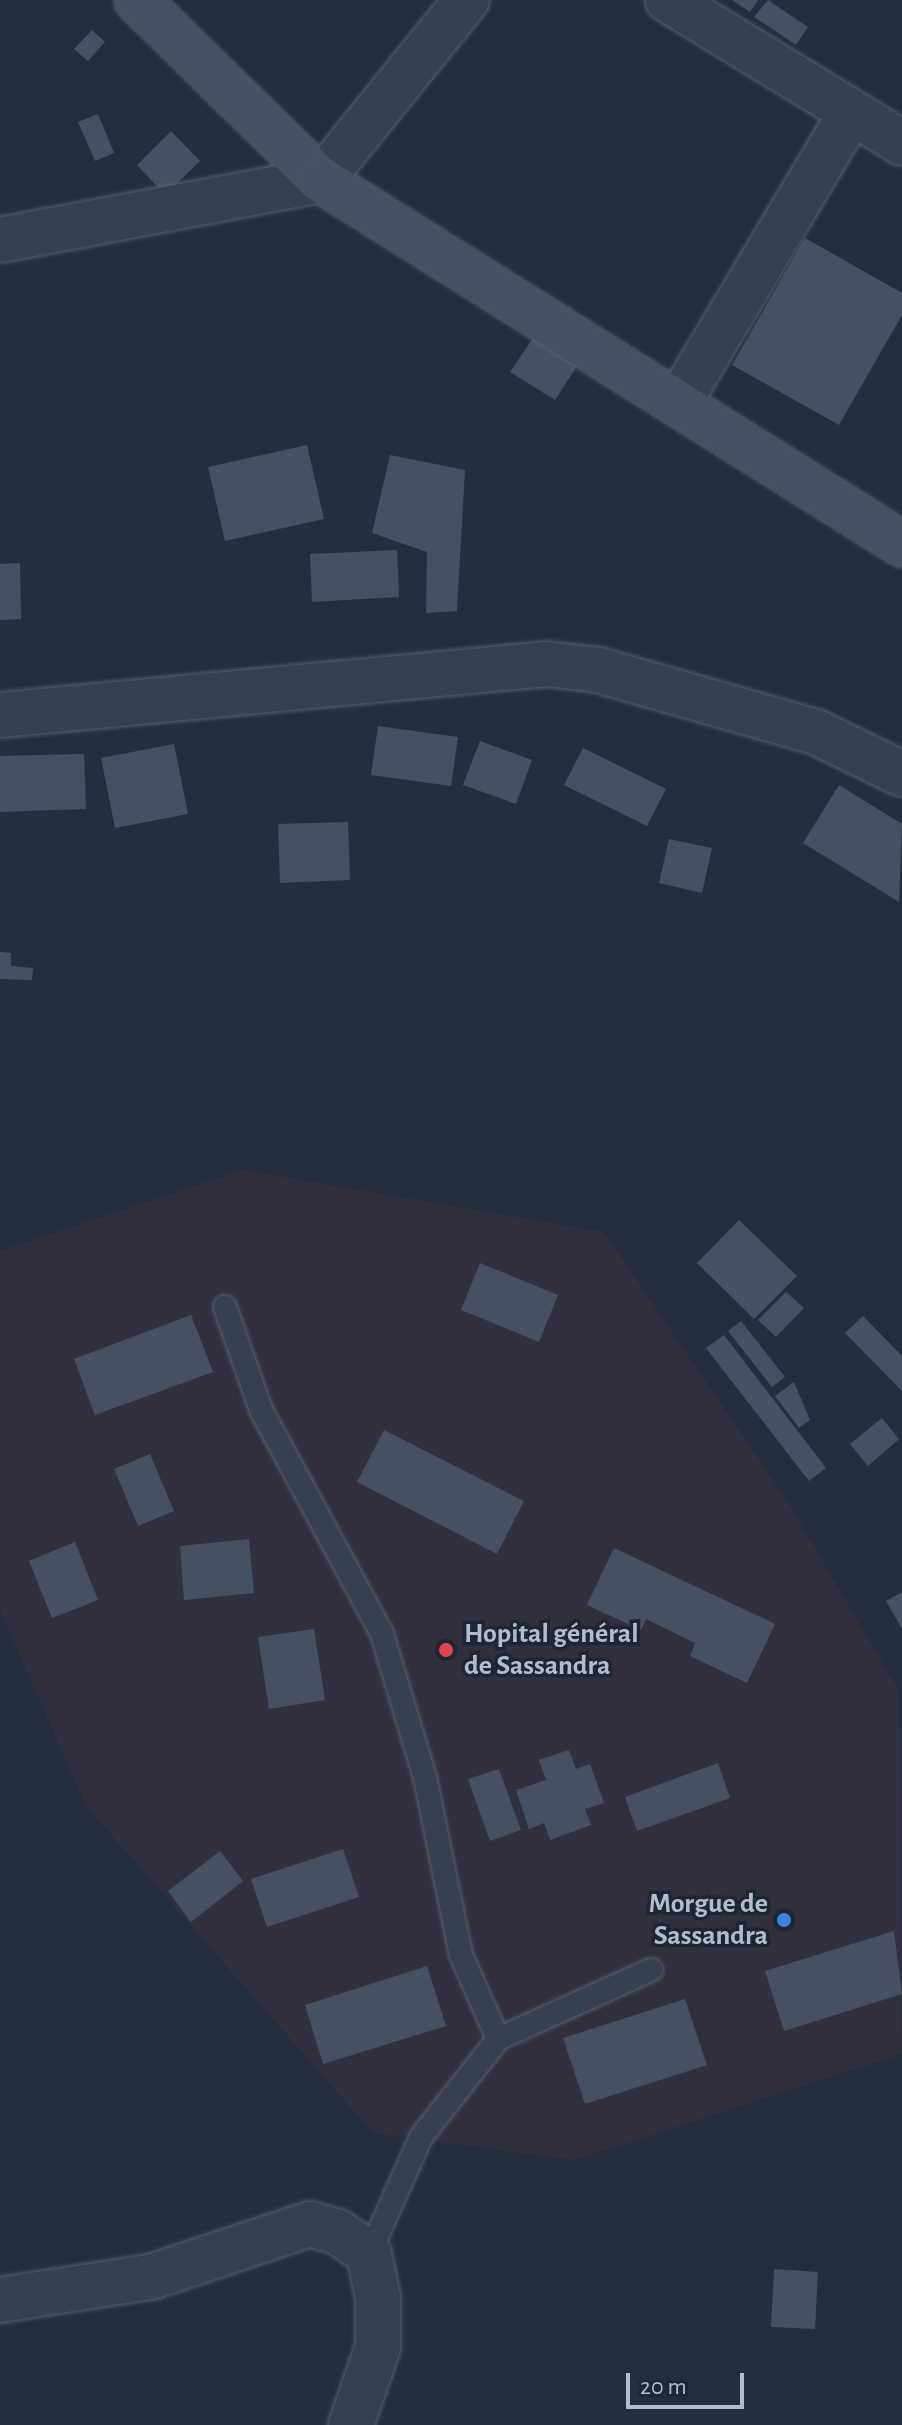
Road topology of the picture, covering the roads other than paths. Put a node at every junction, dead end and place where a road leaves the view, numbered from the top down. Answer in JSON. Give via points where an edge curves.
{"nodes":[{"id":1,"x":137,"y":0,"type":"edge"},
{"id":2,"x":467,"y":0,"type":"edge"},
{"id":3,"x":668,"y":0,"type":"edge"},
{"id":4,"x":850,"y":115,"type":"junction"},
{"id":5,"x":902,"y":143,"type":"edge"},
{"id":6,"x":321,"y":180,"type":"junction"},
{"id":7,"x":0,"y":240,"type":"edge"},
{"id":8,"x":680,"y":400,"type":"junction"},
{"id":9,"x":902,"y":544,"type":"edge"},
{"id":10,"x":0,"y":715,"type":"edge"},
{"id":11,"x":902,"y":774,"type":"edge"},
{"id":12,"x":225,"y":1307,"type":"dead end"},
{"id":13,"x":651,"y":1970,"type":"dead end"},
{"id":14,"x":498,"y":2039,"type":"junction"},
{"id":15,"x":369,"y":2254,"type":"junction"},
{"id":16,"x":0,"y":2300,"type":"edge"},
{"id":17,"x":351,"y":2425,"type":"edge"}],
"edges":[{"from":1,"to":6,"type":"street"},
{"from":2,"to":6,"type":"street"},
{"from":3,"to":4,"type":"street"},
{"from":4,"to":5,"type":"street"},
{"from":4,"to":8,"type":"street"},
{"from":6,"to":7,"type":"street"},
{"from":6,"to":8,"type":"street"},
{"from":8,"to":9,"type":"street"},
{"from":10,"to":11,"type":"street","via":[[547,664],[598,670],[816,732]]},
{"from":12,"to":14,"type":"lane","via":[[261,1410],[382,1634],[425,1777],[461,1955]]},
{"from":13,"to":14,"type":"lane"},
{"from":14,"to":15,"type":"lane","via":[[421,2137]]},
{"from":15,"to":16,"type":"street","via":[[310,2224],[151,2277]]},
{"from":15,"to":17,"type":"street","via":[[378,2347]]}]}
